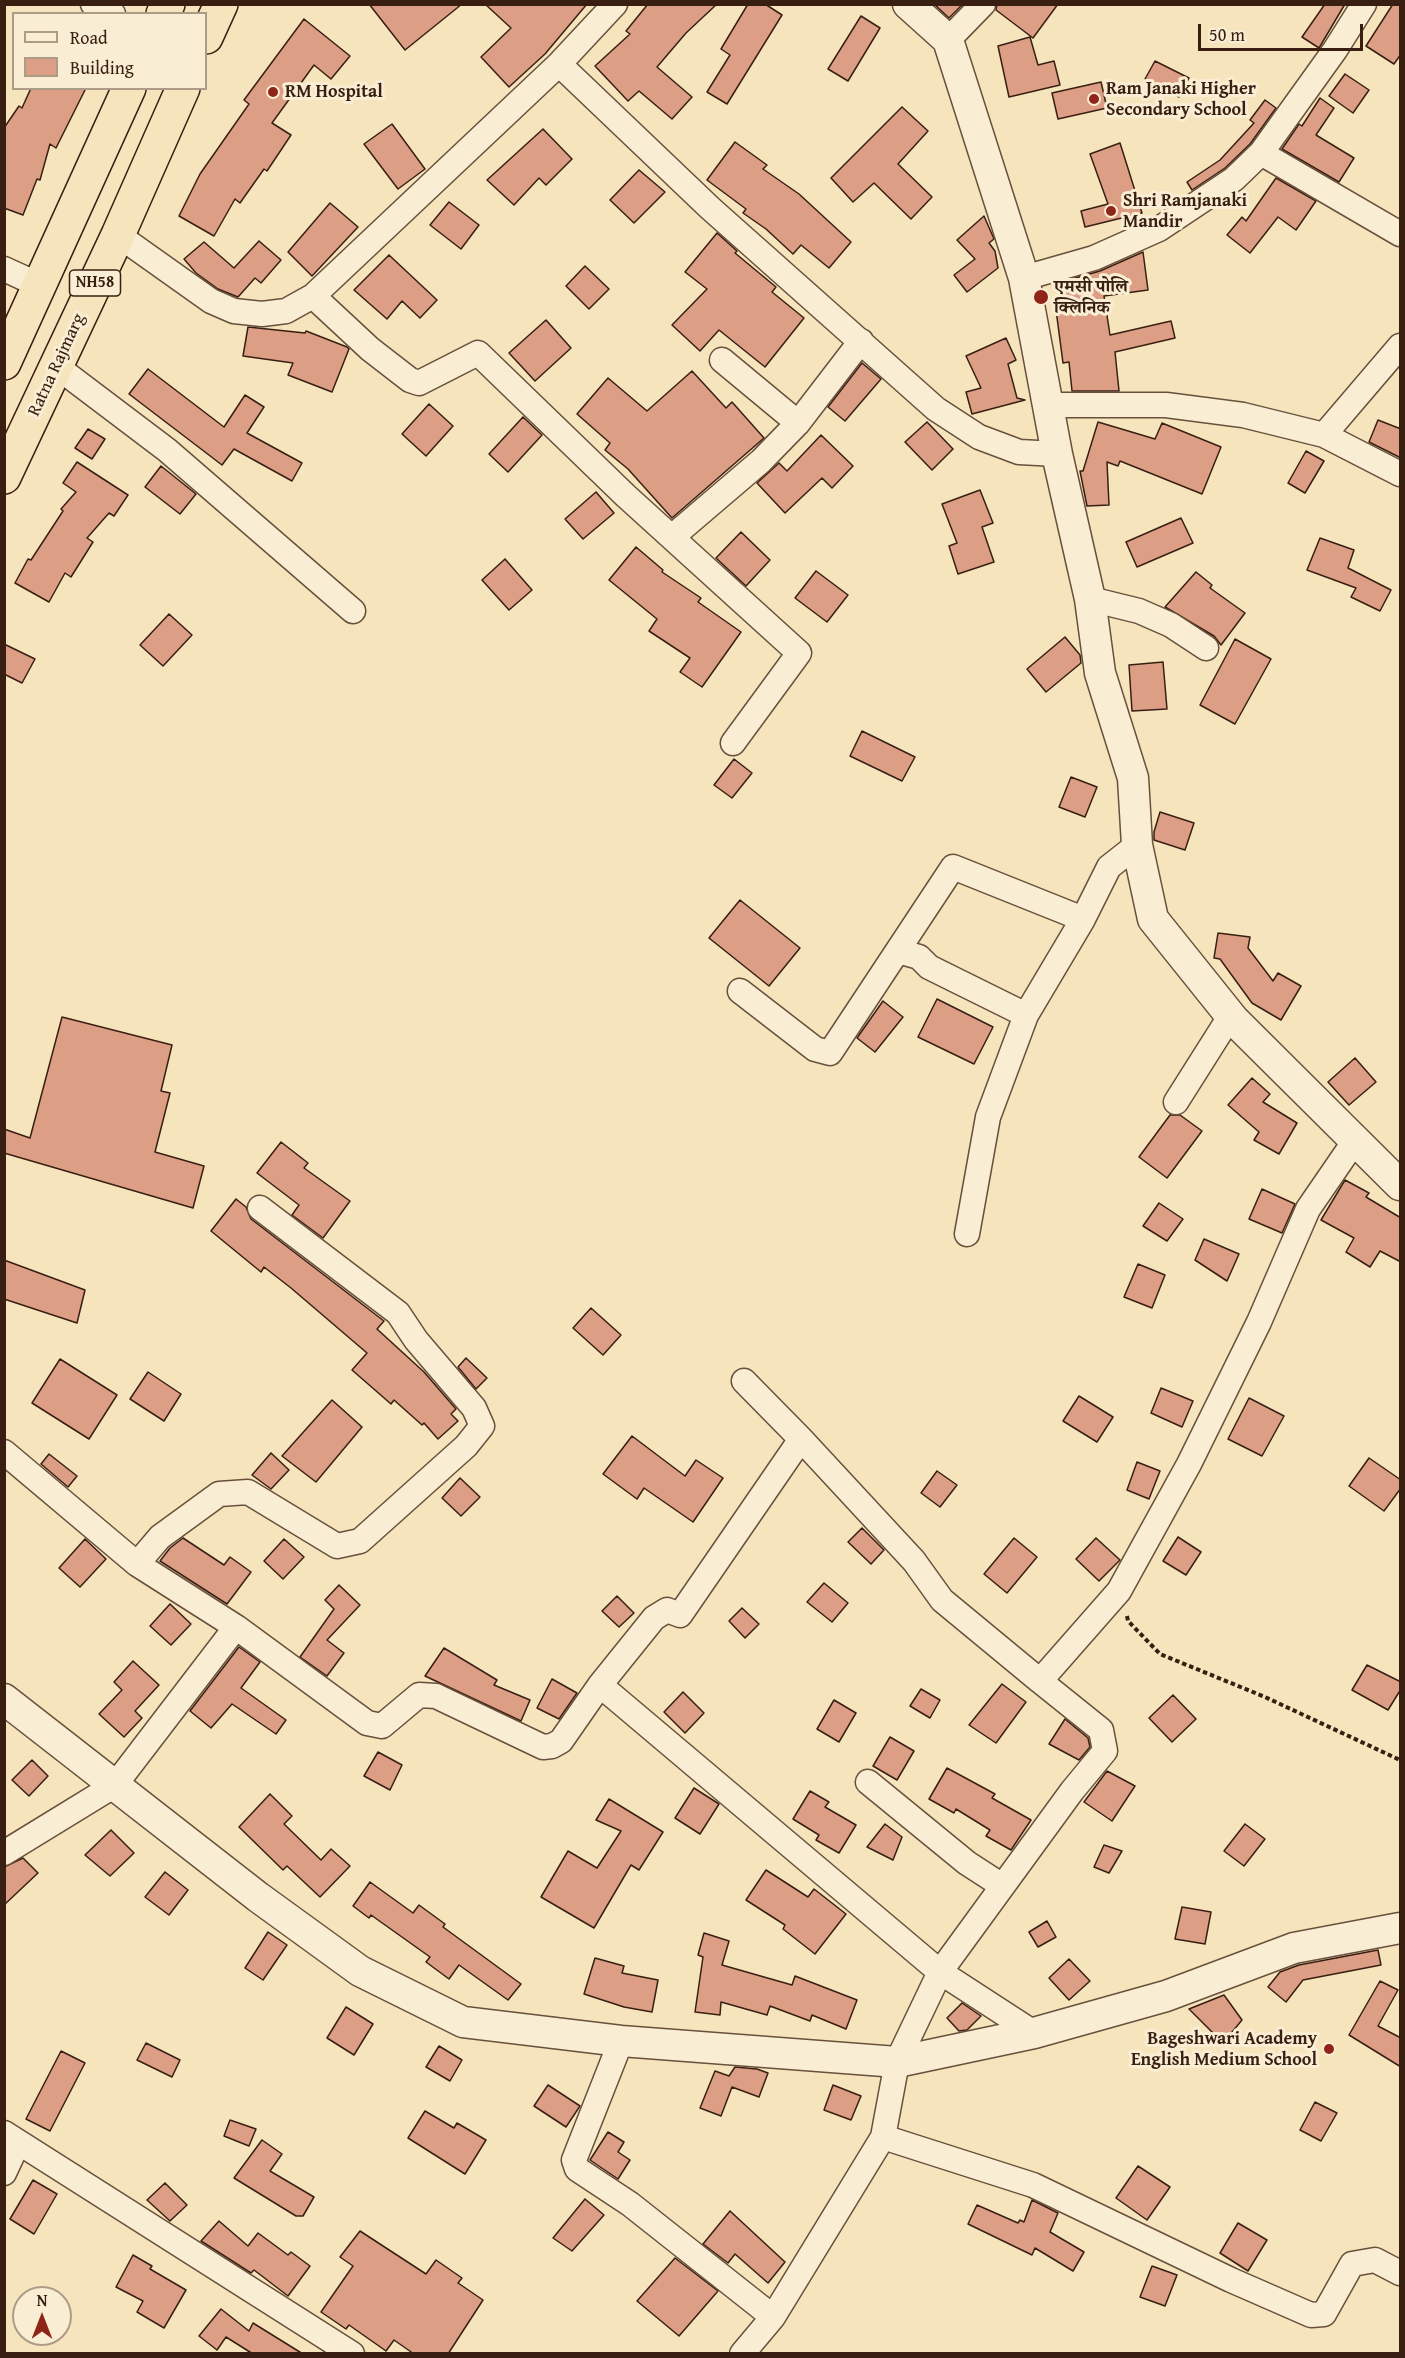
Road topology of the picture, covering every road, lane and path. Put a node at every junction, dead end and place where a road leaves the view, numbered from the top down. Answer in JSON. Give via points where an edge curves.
{"nodes":[{"id":1,"x":93,"y":4,"type":"edge"},
{"id":2,"x":221,"y":4,"type":"edge"},
{"id":3,"x":615,"y":4,"type":"edge"},
{"id":4,"x":908,"y":4,"type":"edge"},
{"id":5,"x":983,"y":4,"type":"edge"},
{"id":6,"x":1364,"y":4,"type":"edge"},
{"id":7,"x":109,"y":12,"type":"edge"},
{"id":8,"x":207,"y":36,"type":"edge"},
{"id":9,"x":948,"y":40,"type":"junction"},
{"id":10,"x":559,"y":64,"type":"junction"},
{"id":11,"x":128,"y":90,"type":"edge"},
{"id":12,"x":182,"y":90,"type":"edge"},
{"id":13,"x":1261,"y":153,"type":"junction"},
{"id":14,"x":1401,"y":234,"type":"edge"},
{"id":15,"x":118,"y":236,"type":"junction"},
{"id":16,"x":4,"y":269,"type":"edge"},
{"id":17,"x":1024,"y":278,"type":"junction"},
{"id":18,"x":39,"y":285,"type":"junction"},
{"id":19,"x":313,"y":296,"type":"junction"},
{"id":20,"x":861,"y":341,"type":"junction"},
{"id":21,"x":1401,"y":346,"type":"edge"},
{"id":22,"x":722,"y":360,"type":"dead end"},
{"id":23,"x":4,"y":363,"type":"edge"},
{"id":24,"x":56,"y":366,"type":"junction"},
{"id":25,"x":1049,"y":405,"type":"junction"},
{"id":26,"x":798,"y":423,"type":"junction"},
{"id":27,"x":1324,"y":435,"type":"junction"},
{"id":28,"x":1057,"y":454,"type":"junction"},
{"id":29,"x":1401,"y":474,"type":"edge"},
{"id":30,"x":4,"y":477,"type":"edge"},
{"id":31,"x":672,"y":537,"type":"junction"},
{"id":32,"x":1090,"y":599,"type":"junction"},
{"id":33,"x":353,"y":611,"type":"dead end"},
{"id":34,"x":1206,"y":648,"type":"dead end"},
{"id":35,"x":734,"y":743,"type":"dead end"},
{"id":36,"x":1137,"y":845,"type":"junction"},
{"id":37,"x":1083,"y":919,"type":"junction"},
{"id":38,"x":898,"y":951,"type":"junction"},
{"id":39,"x":740,"y":991,"type":"dead end"},
{"id":40,"x":1026,"y":1015,"type":"junction"},
{"id":41,"x":1231,"y":1015,"type":"junction"},
{"id":42,"x":1176,"y":1102,"type":"dead end"},
{"id":43,"x":1354,"y":1142,"type":"junction"},
{"id":44,"x":1401,"y":1185,"type":"edge"},
{"id":45,"x":260,"y":1208,"type":"dead end"},
{"id":46,"x":967,"y":1234,"type":"dead end"},
{"id":47,"x":744,"y":1381,"type":"dead end"},
{"id":48,"x":801,"y":1439,"type":"junction"},
{"id":49,"x":4,"y":1452,"type":"edge"},
{"id":50,"x":137,"y":1564,"type":"junction"},
{"id":51,"x":1119,"y":1591,"type":"junction"},
{"id":52,"x":236,"y":1627,"type":"junction"},
{"id":53,"x":1040,"y":1681,"type":"junction"},
{"id":54,"x":600,"y":1685,"type":"junction"},
{"id":55,"x":4,"y":1699,"type":"edge"},
{"id":56,"x":1401,"y":1760,"type":"edge"},
{"id":57,"x":868,"y":1782,"type":"dead end"},
{"id":58,"x":114,"y":1785,"type":"junction"},
{"id":59,"x":4,"y":1853,"type":"edge"},
{"id":60,"x":1001,"y":1885,"type":"junction"},
{"id":61,"x":1401,"y":1928,"type":"edge"},
{"id":62,"x":940,"y":1972,"type":"junction"},
{"id":63,"x":1034,"y":2032,"type":"junction"},
{"id":64,"x":621,"y":2041,"type":"junction"},
{"id":65,"x":897,"y":2062,"type":"junction"},
{"id":66,"x":883,"y":2137,"type":"junction"},
{"id":67,"x":11,"y":2138,"type":"edge"},
{"id":68,"x":4,"y":2173,"type":"edge"},
{"id":69,"x":1401,"y":2273,"type":"edge"},
{"id":70,"x":773,"y":2317,"type":"junction"},
{"id":71,"x":352,"y":2354,"type":"edge"},
{"id":72,"x":742,"y":2354,"type":"edge"}],
"edges":[{"from":1,"to":7,"type":"street"},
{"from":2,"to":8,"type":"highway"},
{"from":3,"to":10,"type":"street"},
{"from":4,"to":9,"type":"street"},
{"from":5,"to":9,"type":"street"},
{"from":6,"to":13,"type":"street"},
{"from":9,"to":17,"type":"street"},
{"from":10,"to":19,"type":"street"},
{"from":10,"to":20,"type":"street","via":[[710,208]]},
{"from":11,"to":18,"type":"highway","number":"NH58"},
{"from":12,"to":15,"type":"highway","name":"Ratna Rajmarg","number":"NH58"},
{"from":13,"to":14,"type":"street"},
{"from":13,"to":17,"type":"street","via":[[1234,179],[1159,228],[1094,258]]},
{"from":15,"to":19,"type":"street","via":[[211,301],[234,311],[286,311]]},
{"from":15,"to":24,"type":"highway","name":"Ratna Rajmarg","number":"NH58"},
{"from":16,"to":18,"type":"street"},
{"from":17,"to":25,"type":"street"},
{"from":18,"to":23,"type":"highway","number":"NH58"},
{"from":19,"to":31,"type":"street","via":[[370,350],[410,380],[419,383],[478,353]]},
{"from":20,"to":26,"type":"street"},
{"from":20,"to":28,"type":"street","via":[[936,409],[979,437],[1020,452]]},
{"from":21,"to":27,"type":"street"},
{"from":22,"to":26,"type":"street"},
{"from":24,"to":30,"type":"highway","name":"Ratna Rajmarg","number":"NH58"},
{"from":24,"to":33,"type":"street","via":[[167,450]]},
{"from":25,"to":27,"type":"street","via":[[1166,405],[1243,415]]},
{"from":25,"to":28,"type":"street"},
{"from":26,"to":31,"type":"street"},
{"from":27,"to":29,"type":"street"},
{"from":28,"to":32,"type":"street"},
{"from":31,"to":35,"type":"street","via":[[799,653]]},
{"from":32,"to":34,"type":"street","via":[[1139,611],[1171,625]]},
{"from":32,"to":36,"type":"street","via":[[1100,673],[1133,778]]},
{"from":36,"to":37,"type":"street","via":[[1109,867]]},
{"from":36,"to":41,"type":"street","via":[[1154,919]]},
{"from":37,"to":38,"type":"street","via":[[953,867]]},
{"from":37,"to":40,"type":"street"},
{"from":38,"to":39,"type":"street","via":[[830,1053],[815,1049]]},
{"from":38,"to":40,"type":"street","via":[[919,957],[929,967]]},
{"from":40,"to":46,"type":"street","via":[[988,1116]]},
{"from":41,"to":42,"type":"street"},
{"from":41,"to":43,"type":"street"},
{"from":43,"to":44,"type":"street"},
{"from":43,"to":51,"type":"street","via":[[1308,1209],[1259,1322],[1189,1464]]},
{"from":45,"to":50,"type":"street","via":[[398,1313],[474,1408],[482,1425],[466,1446],[360,1541],[337,1546],[249,1492],[219,1494],[160,1537]]},
{"from":47,"to":48,"type":"street"},
{"from":48,"to":53,"type":"street","via":[[914,1561],[942,1600]]},
{"from":48,"to":54,"type":"street","via":[[680,1615],[667,1610],[654,1618]]},
{"from":49,"to":50,"type":"street"},
{"from":50,"to":52,"type":"street"},
{"from":51,"to":53,"type":"street"},
{"from":51,"to":56,"type":"path","via":[[1128,1621],[1160,1654]]},
{"from":52,"to":54,"type":"street","via":[[355,1715],[381,1726],[419,1695],[436,1696],[543,1747],[552,1746],[561,1741]]},
{"from":52,"to":58,"type":"street"},
{"from":53,"to":60,"type":"street","via":[[1101,1731],[1105,1750]]},
{"from":54,"to":62,"type":"street"},
{"from":55,"to":58,"type":"street"},
{"from":57,"to":60,"type":"street","via":[[967,1863]]},
{"from":58,"to":59,"type":"street"},
{"from":58,"to":64,"type":"street","via":[[258,1897],[370,1976],[463,2022]]},
{"from":60,"to":62,"type":"street"},
{"from":61,"to":63,"type":"street","via":[[1294,1948],[1166,1996]]},
{"from":62,"to":63,"type":"street"},
{"from":62,"to":65,"type":"street"},
{"from":63,"to":65,"type":"street"},
{"from":64,"to":65,"type":"street"},
{"from":64,"to":70,"type":"street","via":[[574,2160],[577,2169],[630,2204]]},
{"from":65,"to":66,"type":"street"},
{"from":66,"to":69,"type":"street","via":[[1033,2184],[1311,2315],[1324,2313],[1352,2264],[1375,2260]]},
{"from":66,"to":70,"type":"street"},
{"from":67,"to":68,"type":"street"},
{"from":67,"to":71,"type":"street"},
{"from":70,"to":72,"type":"street"}]}
